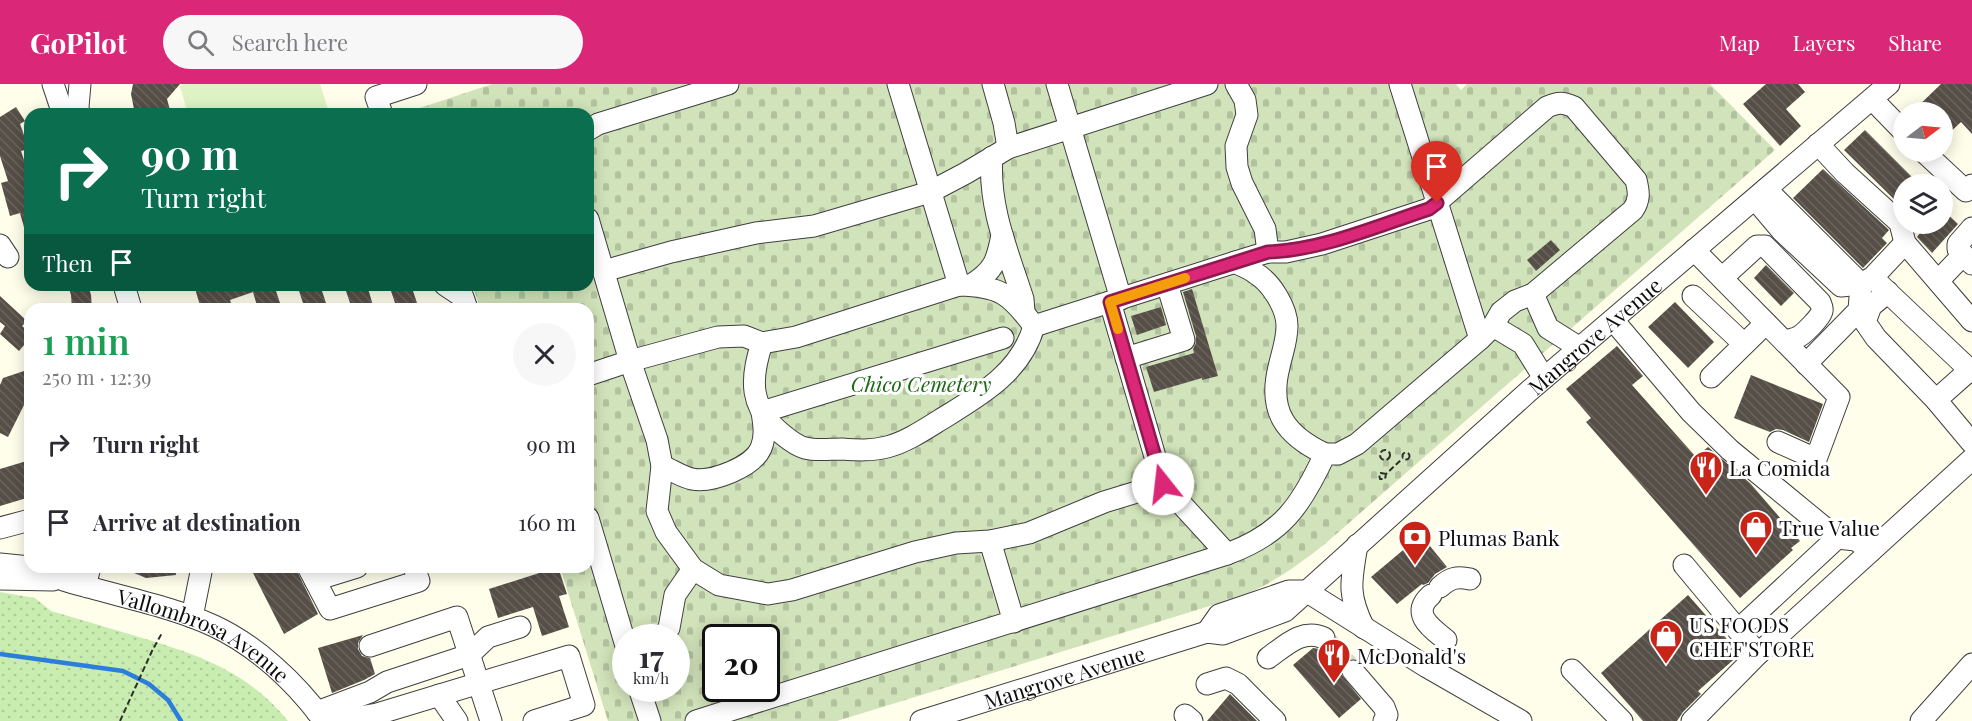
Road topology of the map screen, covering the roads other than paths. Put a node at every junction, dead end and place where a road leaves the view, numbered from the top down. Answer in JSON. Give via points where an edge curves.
{"nodes":[{"id":1,"x":53,"y":84,"type":"edge"},
{"id":2,"x":81,"y":84,"type":"edge"},
{"id":3,"x":416,"y":84,"type":"edge"},
{"id":4,"x":728,"y":84,"type":"edge"},
{"id":5,"x":898,"y":84,"type":"edge"},
{"id":6,"x":993,"y":84,"type":"edge"},
{"id":7,"x":1057,"y":84,"type":"edge"},
{"id":8,"x":1207,"y":84,"type":"edge"},
{"id":9,"x":1236,"y":84,"type":"edge"},
{"id":10,"x":1400,"y":84,"type":"edge"},
{"id":11,"x":1882,"y":89,"type":"edge"},
{"id":12,"x":61,"y":108,"type":"edge"},
{"id":13,"x":78,"y":108,"type":"edge"},
{"id":14,"x":380,"y":108,"type":"edge"},
{"id":15,"x":1893,"y":110,"type":"edge"},
{"id":16,"x":594,"y":126,"type":"edge"},
{"id":17,"x":1070,"y":128,"type":"junction"},
{"id":18,"x":1818,"y":144,"type":"junction"},
{"id":19,"x":1000,"y":152,"type":"junction"},
{"id":20,"x":1935,"y":162,"type":"edge"},
{"id":21,"x":1972,"y":184,"type":"edge"},
{"id":22,"x":930,"y":192,"type":"junction"},
{"id":23,"x":1760,"y":194,"type":"junction"},
{"id":24,"x":1437,"y":203,"type":"junction"},
{"id":25,"x":1972,"y":228,"type":"edge"},
{"id":26,"x":1002,"y":235,"type":"junction"},
{"id":27,"x":594,"y":238,"type":"edge"},
{"id":28,"x":1905,"y":243,"type":"junction"},
{"id":29,"x":1694,"y":250,"type":"junction"},
{"id":30,"x":1268,"y":252,"type":"junction"},
{"id":31,"x":1968,"y":259,"type":"edge"},
{"id":32,"x":1235,"y":262,"type":"junction"},
{"id":33,"x":604,"y":271,"type":"junction"},
{"id":34,"x":1722,"y":278,"type":"junction"},
{"id":35,"x":1938,"y":282,"type":"junction"},
{"id":36,"x":1167,"y":284,"type":"junction"},
{"id":37,"x":965,"y":285,"type":"junction"},
{"id":38,"x":1874,"y":285,"type":"junction"},
{"id":39,"x":454,"y":291,"type":"edge"},
{"id":40,"x":1533,"y":294,"type":"junction"},
{"id":41,"x":1693,"y":296,"type":"dead end"},
{"id":42,"x":1115,"y":301,"type":"junction"},
{"id":43,"x":464,"y":303,"type":"edge"},
{"id":44,"x":1029,"y":319,"type":"junction"},
{"id":45,"x":1613,"y":320,"type":"junction"},
{"id":46,"x":1972,"y":321,"type":"edge"},
{"id":47,"x":1766,"y":323,"type":"junction"},
{"id":48,"x":1546,"y":325,"type":"junction"},
{"id":49,"x":1486,"y":333,"type":"junction"},
{"id":50,"x":1003,"y":338,"type":"dead end"},
{"id":51,"x":1787,"y":340,"type":"junction"},
{"id":52,"x":762,"y":343,"type":"junction"},
{"id":53,"x":1523,"y":344,"type":"junction"},
{"id":54,"x":1744,"y":344,"type":"junction"},
{"id":55,"x":1580,"y":348,"type":"junction"},
{"id":56,"x":1126,"y":358,"type":"junction"},
{"id":57,"x":630,"y":361,"type":"junction"},
{"id":58,"x":1806,"y":364,"type":"junction"},
{"id":59,"x":1971,"y":370,"type":"edge"},
{"id":60,"x":594,"y":373,"type":"edge"},
{"id":61,"x":1711,"y":376,"type":"dead end"},
{"id":62,"x":1544,"y":378,"type":"junction"},
{"id":63,"x":1936,"y":400,"type":"junction"},
{"id":64,"x":762,"y":412,"type":"junction"},
{"id":65,"x":1778,"y":442,"type":"dead end"},
{"id":66,"x":1972,"y":443,"type":"edge"},
{"id":67,"x":1325,"y":454,"type":"junction"},
{"id":68,"x":1972,"y":459,"type":"edge"},
{"id":69,"x":662,"y":466,"type":"junction"},
{"id":70,"x":1163,"y":484,"type":"junction"},
{"id":71,"x":24,"y":522,"type":"edge"},
{"id":72,"x":0,"y":528,"type":"edge"},
{"id":73,"x":594,"y":538,"type":"edge"},
{"id":74,"x":1837,"y":538,"type":"junction"},
{"id":75,"x":990,"y":541,"type":"junction"},
{"id":76,"x":1357,"y":545,"type":"junction"},
{"id":77,"x":1871,"y":551,"type":"junction"},
{"id":78,"x":1227,"y":554,"type":"junction"},
{"id":79,"x":0,"y":564,"type":"edge"},
{"id":80,"x":1684,"y":565,"type":"dead end"},
{"id":81,"x":24,"y":566,"type":"edge"},
{"id":82,"x":693,"y":569,"type":"junction"},
{"id":83,"x":50,"y":573,"type":"edge"},
{"id":84,"x":201,"y":573,"type":"edge"},
{"id":85,"x":416,"y":573,"type":"edge"},
{"id":86,"x":312,"y":574,"type":"edge"},
{"id":87,"x":88,"y":577,"type":"edge"},
{"id":88,"x":0,"y":579,"type":"edge"},
{"id":89,"x":63,"y":579,"type":"junction"},
{"id":90,"x":1470,"y":579,"type":"dead end"},
{"id":91,"x":1306,"y":591,"type":"junction"},
{"id":92,"x":192,"y":617,"type":"junction"},
{"id":93,"x":1014,"y":622,"type":"junction"},
{"id":94,"x":619,"y":624,"type":"edge"},
{"id":95,"x":670,"y":624,"type":"edge"},
{"id":96,"x":520,"y":627,"type":"dead end"},
{"id":97,"x":1364,"y":628,"type":"junction"},
{"id":98,"x":1738,"y":630,"type":"junction"},
{"id":99,"x":1324,"y":638,"type":"dead end"},
{"id":100,"x":1446,"y":640,"type":"dead end"},
{"id":101,"x":370,"y":646,"type":"dead end"},
{"id":102,"x":1758,"y":654,"type":"junction"},
{"id":103,"x":470,"y":655,"type":"junction"},
{"id":104,"x":1268,"y":658,"type":"dead end"},
{"id":105,"x":1972,"y":664,"type":"edge"},
{"id":106,"x":1572,"y":670,"type":"dead end"},
{"id":107,"x":1353,"y":671,"type":"tunnel mouth"},
{"id":108,"x":479,"y":683,"type":"junction"},
{"id":109,"x":1207,"y":684,"type":"dead end"},
{"id":110,"x":439,"y":695,"type":"junction"},
{"id":111,"x":644,"y":702,"type":"edge"},
{"id":112,"x":320,"y":716,"type":"edge"},
{"id":113,"x":373,"y":718,"type":"edge"},
{"id":114,"x":1517,"y":720,"type":"edge"},
{"id":115,"x":336,"y":721,"type":"edge"},
{"id":116,"x":458,"y":721,"type":"edge"},
{"id":117,"x":491,"y":721,"type":"edge"},
{"id":118,"x":534,"y":721,"type":"edge"},
{"id":119,"x":650,"y":721,"type":"edge"},
{"id":120,"x":696,"y":721,"type":"edge"},
{"id":121,"x":921,"y":721,"type":"edge"},
{"id":122,"x":1275,"y":721,"type":"edge"},
{"id":123,"x":1384,"y":721,"type":"edge"},
{"id":124,"x":1622,"y":721,"type":"edge"},
{"id":125,"x":1692,"y":721,"type":"edge"},
{"id":126,"x":1921,"y":721,"type":"edge"}],
"edges":[{"from":1,"to":12,"type":"street"},
{"from":2,"to":13,"type":"street"},
{"from":3,"to":14,"type":"street","via":[[376,97]]},
{"from":4,"to":16,"type":"street"},
{"from":5,"to":22,"type":"street"},
{"from":6,"to":19,"type":"street","via":[[1005,123]]},
{"from":7,"to":17,"type":"street"},
{"from":8,"to":17,"type":"street"},
{"from":9,"to":30,"type":"street","via":[[1245,100],[1247,115],[1236,146],[1237,167],[1265,228]]},
{"from":10,"to":24,"type":"street"},
{"from":11,"to":15,"type":"street"},
{"from":11,"to":18,"type":"street","name":"Mangrove Avenue"},
{"from":17,"to":19,"type":"street"},
{"from":17,"to":42,"type":"street"},
{"from":18,"to":23,"type":"street","name":"Mangrove Avenue"},
{"from":18,"to":28,"type":"street","via":[[1900,223]]},
{"from":19,"to":22,"type":"street"},
{"from":19,"to":26,"type":"street","via":[[991,177]]},
{"from":20,"to":21,"type":"street","via":[[1966,191]]},
{"from":22,"to":33,"type":"street","via":[[823,224],[756,233]]},
{"from":22,"to":37,"type":"street"},
{"from":23,"to":29,"type":"street","name":"Mangrove Avenue"},
{"from":23,"to":38,"type":"street","via":[[1782,231],[1841,286]]},
{"from":24,"to":30,"type":"street","via":[[1323,244]]},
{"from":24,"to":40,"type":"street","via":[[1547,107],[1557,103],[1574,107],[1636,180],[1638,202]]},
{"from":24,"to":49,"type":"street"},
{"from":25,"to":31,"type":"street","via":[[1958,244]]},
{"from":26,"to":37,"type":"street","via":[[992,268],[984,277]]},
{"from":26,"to":44,"type":"street"},
{"from":27,"to":33,"type":"street"},
{"from":28,"to":35,"type":"street"},
{"from":28,"to":38,"type":"street"},
{"from":29,"to":34,"type":"street"},
{"from":29,"to":45,"type":"street","name":"Mangrove Avenue"},
{"from":30,"to":32,"type":"street"},
{"from":31,"to":35,"type":"street"},
{"from":32,"to":36,"type":"street"},
{"from":32,"to":67,"type":"street","via":[[1269,284],[1288,324],[1275,391],[1278,412],[1294,435]]},
{"from":33,"to":57,"type":"street"},
{"from":34,"to":47,"type":"street"},
{"from":34,"to":51,"type":"street","via":[[1756,246],[1765,246],[1813,295],[1812,309],[1794,325]]},
{"from":35,"to":46,"type":"street"},
{"from":36,"to":42,"type":"street"},
{"from":36,"to":56,"type":"street","via":[[1184,340]]},
{"from":37,"to":44,"type":"street","via":[[1001,292]]},
{"from":37,"to":52,"type":"street","via":[[796,337]]},
{"from":38,"to":58,"type":"street","via":[[1859,310]]},
{"from":38,"to":59,"type":"street"},
{"from":38,"to":63,"type":"street","via":[[1865,322]]},
{"from":39,"to":43,"type":"street"},
{"from":40,"to":48,"type":"street"},
{"from":40,"to":49,"type":"street","via":[[1501,312]]},
{"from":41,"to":54,"type":"street"},
{"from":42,"to":44,"type":"street"},
{"from":42,"to":56,"type":"street"},
{"from":44,"to":64,"type":"street","via":[[1030,341],[1017,361],[984,393],[888,447],[806,448],[774,428]]},
{"from":45,"to":55,"type":"street","name":"Mangrove Avenue"},
{"from":45,"to":74,"type":"street","via":[[1691,412],[1730,450]]},
{"from":47,"to":51,"type":"street"},
{"from":47,"to":54,"type":"street"},
{"from":48,"to":53,"type":"street"},
{"from":48,"to":55,"type":"street"},
{"from":49,"to":53,"type":"street"},
{"from":49,"to":67,"type":"street","via":[[1357,444],[1338,454]]},
{"from":50,"to":64,"type":"street"},
{"from":51,"to":58,"type":"street"},
{"from":52,"to":57,"type":"street","via":[[733,335]]},
{"from":52,"to":64,"type":"street","via":[[754,367],[754,386]]},
{"from":53,"to":62,"type":"street"},
{"from":54,"to":61,"type":"street"},
{"from":55,"to":62,"type":"street","name":"Mangrove Avenue"},
{"from":56,"to":70,"type":"street"},
{"from":57,"to":60,"type":"street"},
{"from":57,"to":69,"type":"street"},
{"from":58,"to":65,"type":"street","via":[[1839,397],[1816,459]]},
{"from":59,"to":63,"type":"street"},
{"from":62,"to":76,"type":"street","name":"Mangrove Avenue"},
{"from":63,"to":66,"type":"street"},
{"from":64,"to":69,"type":"street","via":[[765,433],[757,456],[748,463],[726,474],[693,480]]},
{"from":67,"to":78,"type":"street","via":[[1297,505],[1279,525],[1261,539]]},
{"from":68,"to":77,"type":"street"},
{"from":69,"to":82,"type":"street","via":[[657,510],[666,532]]},
{"from":70,"to":75,"type":"street","via":[[1104,502],[1029,533]]},
{"from":70,"to":78,"type":"street"},
{"from":71,"to":72,"type":"street"},
{"from":73,"to":94,"type":"street"},
{"from":74,"to":77,"type":"street","via":[[1856,540]]},
{"from":74,"to":98,"type":"street"},
{"from":75,"to":82,"type":"street","via":[[915,552],[792,591],[768,594],[718,585]]},
{"from":75,"to":93,"type":"street"},
{"from":76,"to":91,"type":"street","name":"Mangrove Avenue"},
{"from":76,"to":97,"type":"street","via":[[1351,589]]},
{"from":77,"to":102,"type":"street"},
{"from":78,"to":93,"type":"street"},
{"from":79,"to":81,"type":"street","name":"Vallombrosa Avenue"},
{"from":80,"to":98,"type":"street"},
{"from":82,"to":95,"type":"street","via":[[675,595]]},
{"from":83,"to":89,"type":"street","name":"Vallombrosa Avenue"},
{"from":84,"to":92,"type":"street"},
{"from":85,"to":86,"type":"street","via":[[419,581],[330,609]]},
{"from":87,"to":89,"type":"street","name":"Vallombrosa Avenue"},
{"from":87,"to":92,"type":"street","name":"Vallombrosa Avenue"},
{"from":88,"to":89,"type":"street","name":"Vallombrosa Avenue"},
{"from":90,"to":100,"type":"street","via":[[1448,580],[1422,605],[1428,625]]},
{"from":91,"to":97,"type":"street"},
{"from":91,"to":121,"type":"street","name":"Mangrove Avenue","via":[[1289,591],[1220,615],[1207,632]]},
{"from":92,"to":112,"type":"street","name":"Vallombrosa Avenue","via":[[215,626],[257,653]]},
{"from":93,"to":120,"type":"street"},
{"from":96,"to":103,"type":"street","via":[[488,637]]},
{"from":97,"to":114,"type":"street"},
{"from":98,"to":102,"type":"street"},
{"from":99,"to":104,"type":"street","via":[[1306,634]]},
{"from":101,"to":103,"type":"street","via":[[457,617]]},
{"from":102,"to":125,"type":"street"},
{"from":103,"to":108,"type":"street"},
{"from":103,"to":112,"type":"street","via":[[387,682]]},
{"from":105,"to":126,"type":"street"},
{"from":106,"to":124,"type":"street"},
{"from":107,"to":123,"type":"street","via":[[1384,707]]},
{"from":108,"to":110,"type":"street"},
{"from":108,"to":117,"type":"street"},
{"from":108,"to":118,"type":"street","via":[[569,656],[584,705]]},
{"from":109,"to":122,"type":"street","via":[[1226,678],[1238,684]]},
{"from":110,"to":113,"type":"street"},
{"from":110,"to":116,"type":"street"},
{"from":111,"to":119,"type":"street"},
{"from":113,"to":115,"type":"street"}]}
